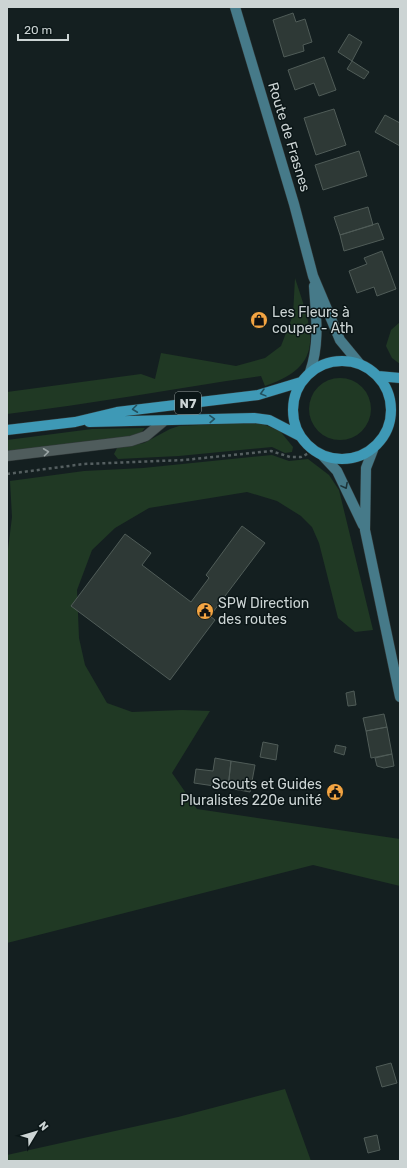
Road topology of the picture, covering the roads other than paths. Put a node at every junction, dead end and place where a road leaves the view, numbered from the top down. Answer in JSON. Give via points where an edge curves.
{"nodes":[{"id":1,"x":235,"y":7,"type":"edge"},
{"id":2,"x":313,"y":276,"type":"junction"},
{"id":3,"x":359,"y":363,"type":"junction"},
{"id":4,"x":310,"y":372,"type":"junction"},
{"id":5,"x":378,"y":376,"type":"junction"},
{"id":6,"x":400,"y":378,"type":"edge"},
{"id":7,"x":301,"y":382,"type":"junction"},
{"id":8,"x":164,"y":421,"type":"junction"},
{"id":9,"x":400,"y":421,"type":"edge"},
{"id":10,"x":75,"y":422,"type":"junction"},
{"id":11,"x":390,"y":426,"type":"junction"},
{"id":12,"x":7,"y":430,"type":"edge"},
{"id":13,"x":300,"y":436,"type":"junction"},
{"id":14,"x":373,"y":450,"type":"junction"},
{"id":15,"x":318,"y":453,"type":"junction"},
{"id":16,"x":7,"y":456,"type":"edge"},
{"id":17,"x":365,"y":530,"type":"junction"},
{"id":18,"x":400,"y":697,"type":"edge"}],
"edges":[{"from":1,"to":2,"type":"main road","name":"Route de Frasnes"},
{"from":2,"to":3,"type":"main road","name":"Route de Frasnes","via":[[340,340]]},
{"from":2,"to":4,"type":"main road","name":"Route de Frasnes","via":[[318,335]]},
{"from":3,"to":4,"type":"main road","via":[[347,360],[334,361]]},
{"from":3,"to":5,"type":"main road","via":[[370,368]]},
{"from":4,"to":7,"type":"main road"},
{"from":5,"to":6,"type":"main road"},
{"from":5,"to":11,"type":"main road","via":[[391,399]]},
{"from":7,"to":10,"type":"main road","number":"N7","one_way":true,"via":[[258,395],[117,412]]},
{"from":7,"to":13,"type":"main road","via":[[292,409],[294,423]]},
{"from":8,"to":10,"type":"main road","number":"N7"},
{"from":8,"to":13,"type":"main road","number":"N7","one_way":true,"via":[[254,418],[269,420]]},
{"from":16,"to":8,"type":"street","one_way":true,"via":[[131,441],[146,436]]},
{"from":9,"to":11,"type":"main road"},
{"from":10,"to":12,"type":"main road","number":"N7"},
{"from":11,"to":14,"type":"main road"},
{"from":13,"to":15,"type":"main road"},
{"from":14,"to":15,"type":"main road","via":[[353,459],[332,459]]},
{"from":14,"to":17,"type":"main road","via":[[366,468]]},
{"from":15,"to":17,"type":"main road","one_way":true,"via":[[337,471]]},
{"from":17,"to":18,"type":"main road"}]}
